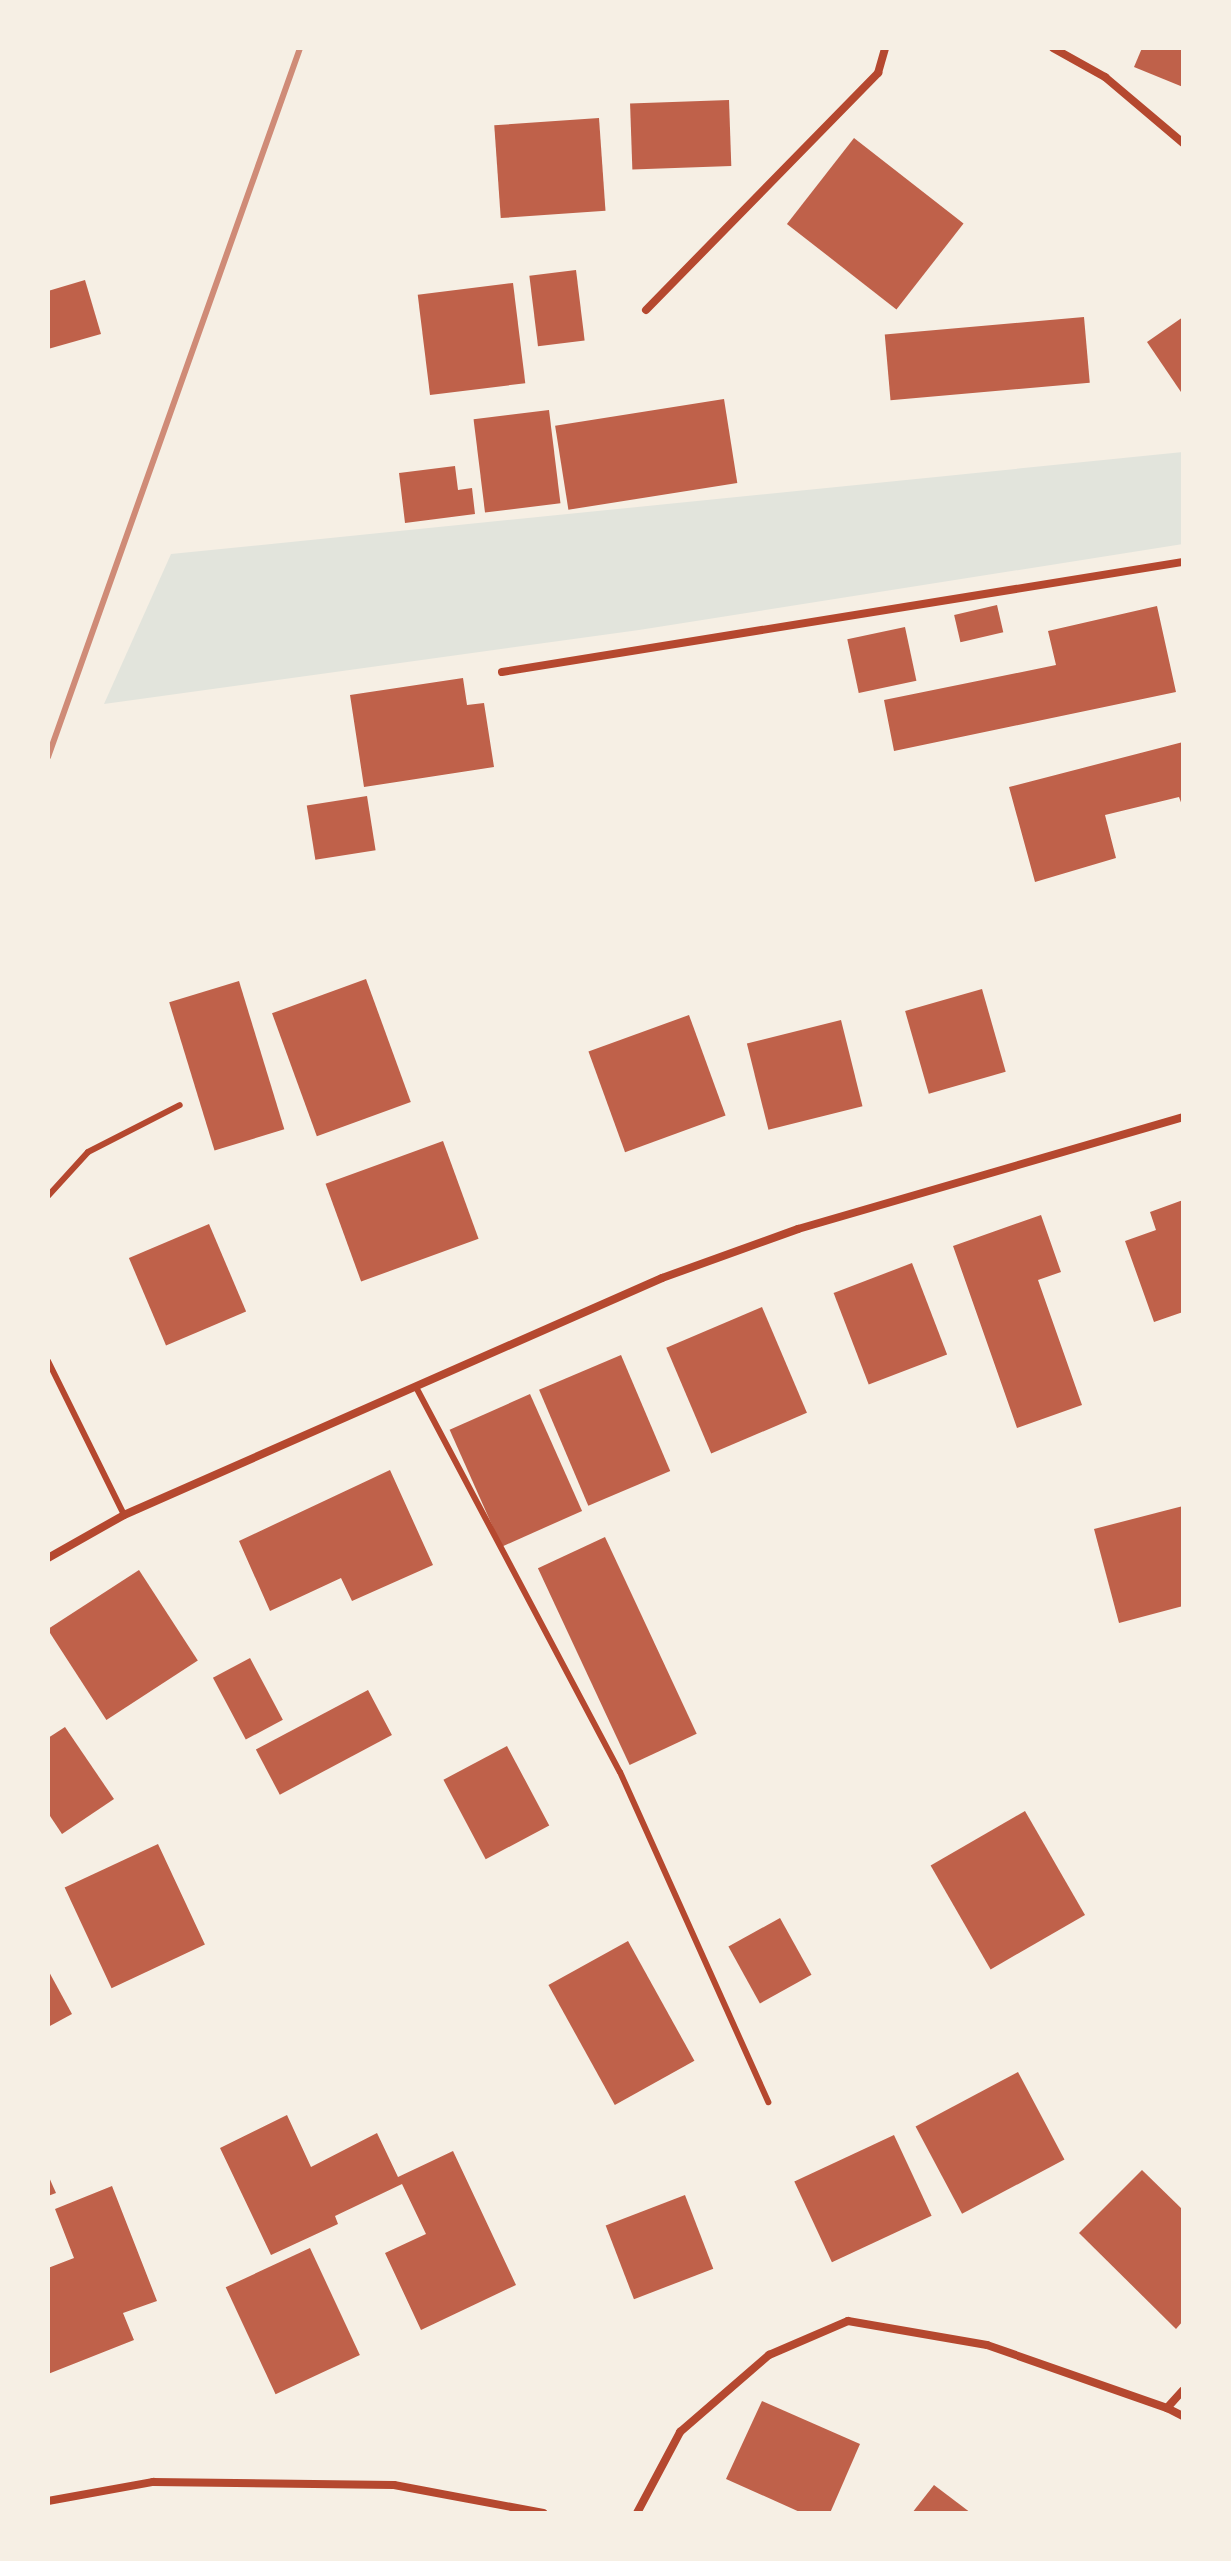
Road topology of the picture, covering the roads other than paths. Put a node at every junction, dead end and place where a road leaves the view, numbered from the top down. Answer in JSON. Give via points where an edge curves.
{"nodes":[{"id":1,"x":885,"y":48,"type":"edge"},
{"id":2,"x":1053,"y":48,"type":"edge"},
{"id":3,"x":1183,"y":143,"type":"edge"},
{"id":4,"x":646,"y":310,"type":"dead end"},
{"id":5,"x":1183,"y":562,"type":"edge"},
{"id":6,"x":502,"y":672,"type":"dead end"},
{"id":7,"x":180,"y":1105,"type":"dead end"},
{"id":8,"x":1183,"y":1117,"type":"edge"},
{"id":9,"x":48,"y":1196,"type":"edge"},
{"id":10,"x":48,"y":1361,"type":"edge"},
{"id":11,"x":417,"y":1389,"type":"junction"},
{"id":12,"x":124,"y":1515,"type":"junction"},
{"id":13,"x":48,"y":1558,"type":"edge"},
{"id":14,"x":768,"y":2102,"type":"dead end"},
{"id":15,"x":1183,"y":2390,"type":"edge"},
{"id":16,"x":1167,"y":2408,"type":"junction"},
{"id":17,"x":1183,"y":2416,"type":"edge"},
{"id":18,"x":48,"y":2501,"type":"edge"},
{"id":19,"x":543,"y":2513,"type":"edge"},
{"id":20,"x":637,"y":2513,"type":"edge"}],
"edges":[{"from":1,"to":4,"type":"street","via":[[878,73]]},
{"from":2,"to":3,"type":"street","via":[[1105,77]]},
{"from":5,"to":6,"type":"street"},
{"from":7,"to":9,"type":"lane","via":[[88,1152]]},
{"from":8,"to":11,"type":"street","via":[[798,1229],[662,1278]]},
{"from":10,"to":12,"type":"lane"},
{"from":11,"to":12,"type":"street"},
{"from":11,"to":14,"type":"lane","via":[[620,1772]]},
{"from":12,"to":13,"type":"street"},
{"from":15,"to":16,"type":"street"},
{"from":16,"to":17,"type":"street"},
{"from":16,"to":20,"type":"street","via":[[987,2345],[848,2321],[769,2355],[680,2432]]},
{"from":18,"to":19,"type":"street","via":[[153,2482],[394,2485]]}]}
